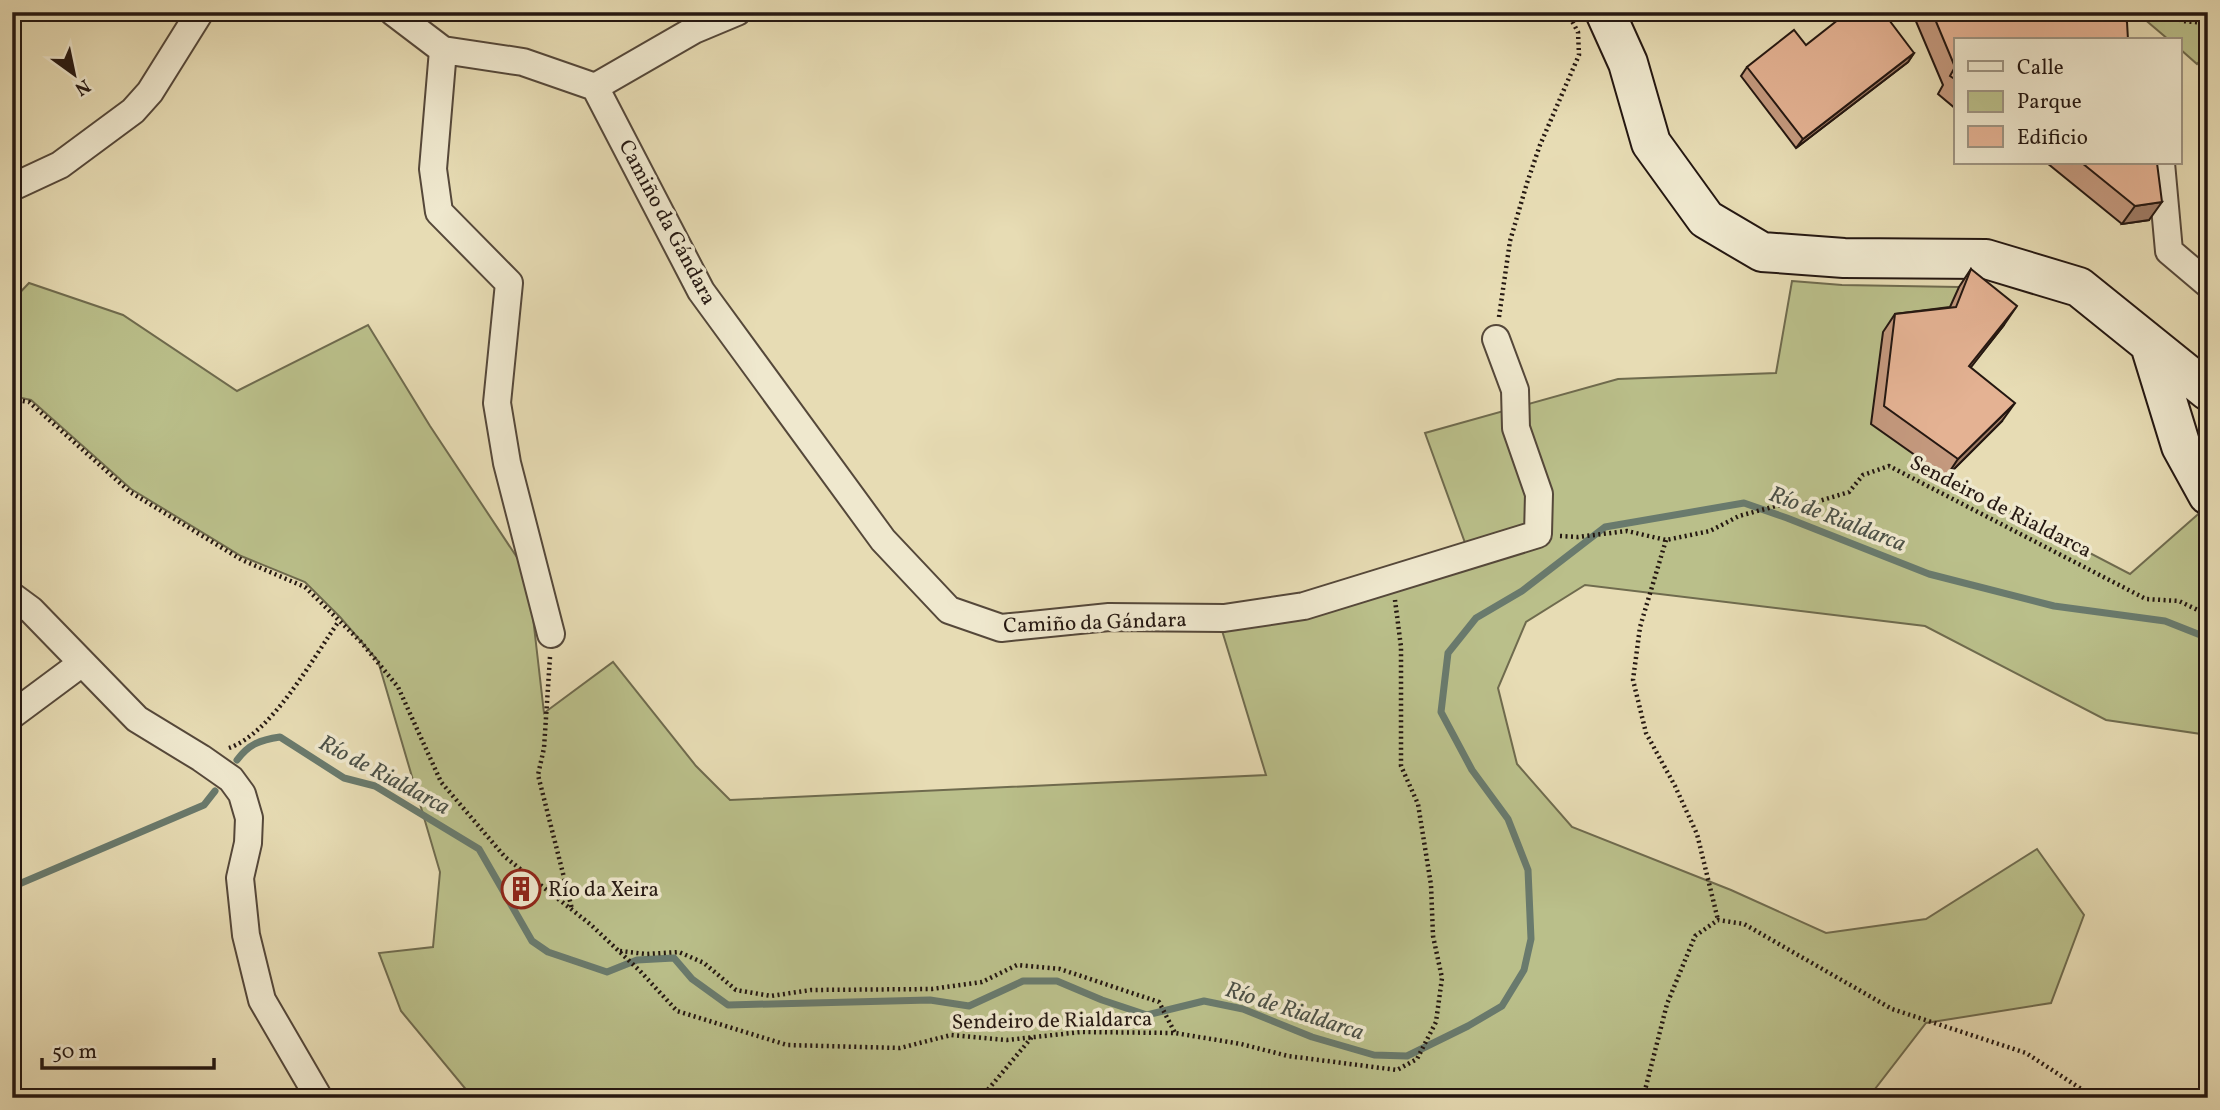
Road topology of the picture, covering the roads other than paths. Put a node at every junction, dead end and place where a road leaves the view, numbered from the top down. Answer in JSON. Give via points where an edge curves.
{"nodes":[{"id":1,"x":200,"y":12,"type":"edge"},
{"id":2,"x":393,"y":12,"type":"edge"},
{"id":3,"x":737,"y":12,"type":"edge"},
{"id":4,"x":1605,"y":12,"type":"edge"},
{"id":5,"x":443,"y":50,"type":"junction"},
{"id":6,"x":595,"y":87,"type":"junction"},
{"id":7,"x":2161,"y":164,"type":"edge"},
{"id":8,"x":12,"y":186,"type":"edge"},
{"id":9,"x":2208,"y":284,"type":"edge"},
{"id":10,"x":1496,"y":339,"type":"road end"},
{"id":11,"x":2150,"y":345,"type":"junction"},
{"id":12,"x":2204,"y":378,"type":"edge"},
{"id":13,"x":2198,"y":457,"type":"edge"},
{"id":14,"x":2208,"y":495,"type":"edge"},
{"id":15,"x":12,"y":596,"type":"edge"},
{"id":16,"x":551,"y":634,"type":"road end"},
{"id":17,"x":82,"y":663,"type":"junction"},
{"id":18,"x":12,"y":715,"type":"edge"},
{"id":19,"x":320,"y":1098,"type":"edge"}],
"edges":[{"from":1,"to":8,"type":"street","via":[[133,111],[60,165]]},
{"from":2,"to":5,"type":"street"},
{"from":3,"to":6,"type":"street","via":[[694,30]]},
{"from":4,"to":11,"type":"main road","via":[[1628,63],[1651,143],[1706,219],[1762,252],[1986,259],[2079,287]]},
{"from":5,"to":6,"type":"street","via":[[523,62]]},
{"from":5,"to":16,"type":"street","via":[[433,169],[439,212],[509,283],[496,403]]},
{"from":6,"to":10,"type":"street","name":"Camiño da Gándara","via":[[701,291],[883,540],[950,610],[1001,628],[1109,617],[1224,618],[1304,606],[1538,534],[1539,494],[1516,428],[1515,390]]},
{"from":7,"to":9,"type":"street","via":[[2169,251]]},
{"from":11,"to":12,"type":"main road"},
{"from":11,"to":13,"type":"main road","via":[[2181,446]]},
{"from":13,"to":14,"type":"main road"},
{"from":15,"to":17,"type":"street"},
{"from":17,"to":18,"type":"street"},
{"from":17,"to":19,"type":"street","via":[[137,719],[231,779],[242,794],[249,818],[240,878],[246,935],[262,1000]]}]}
